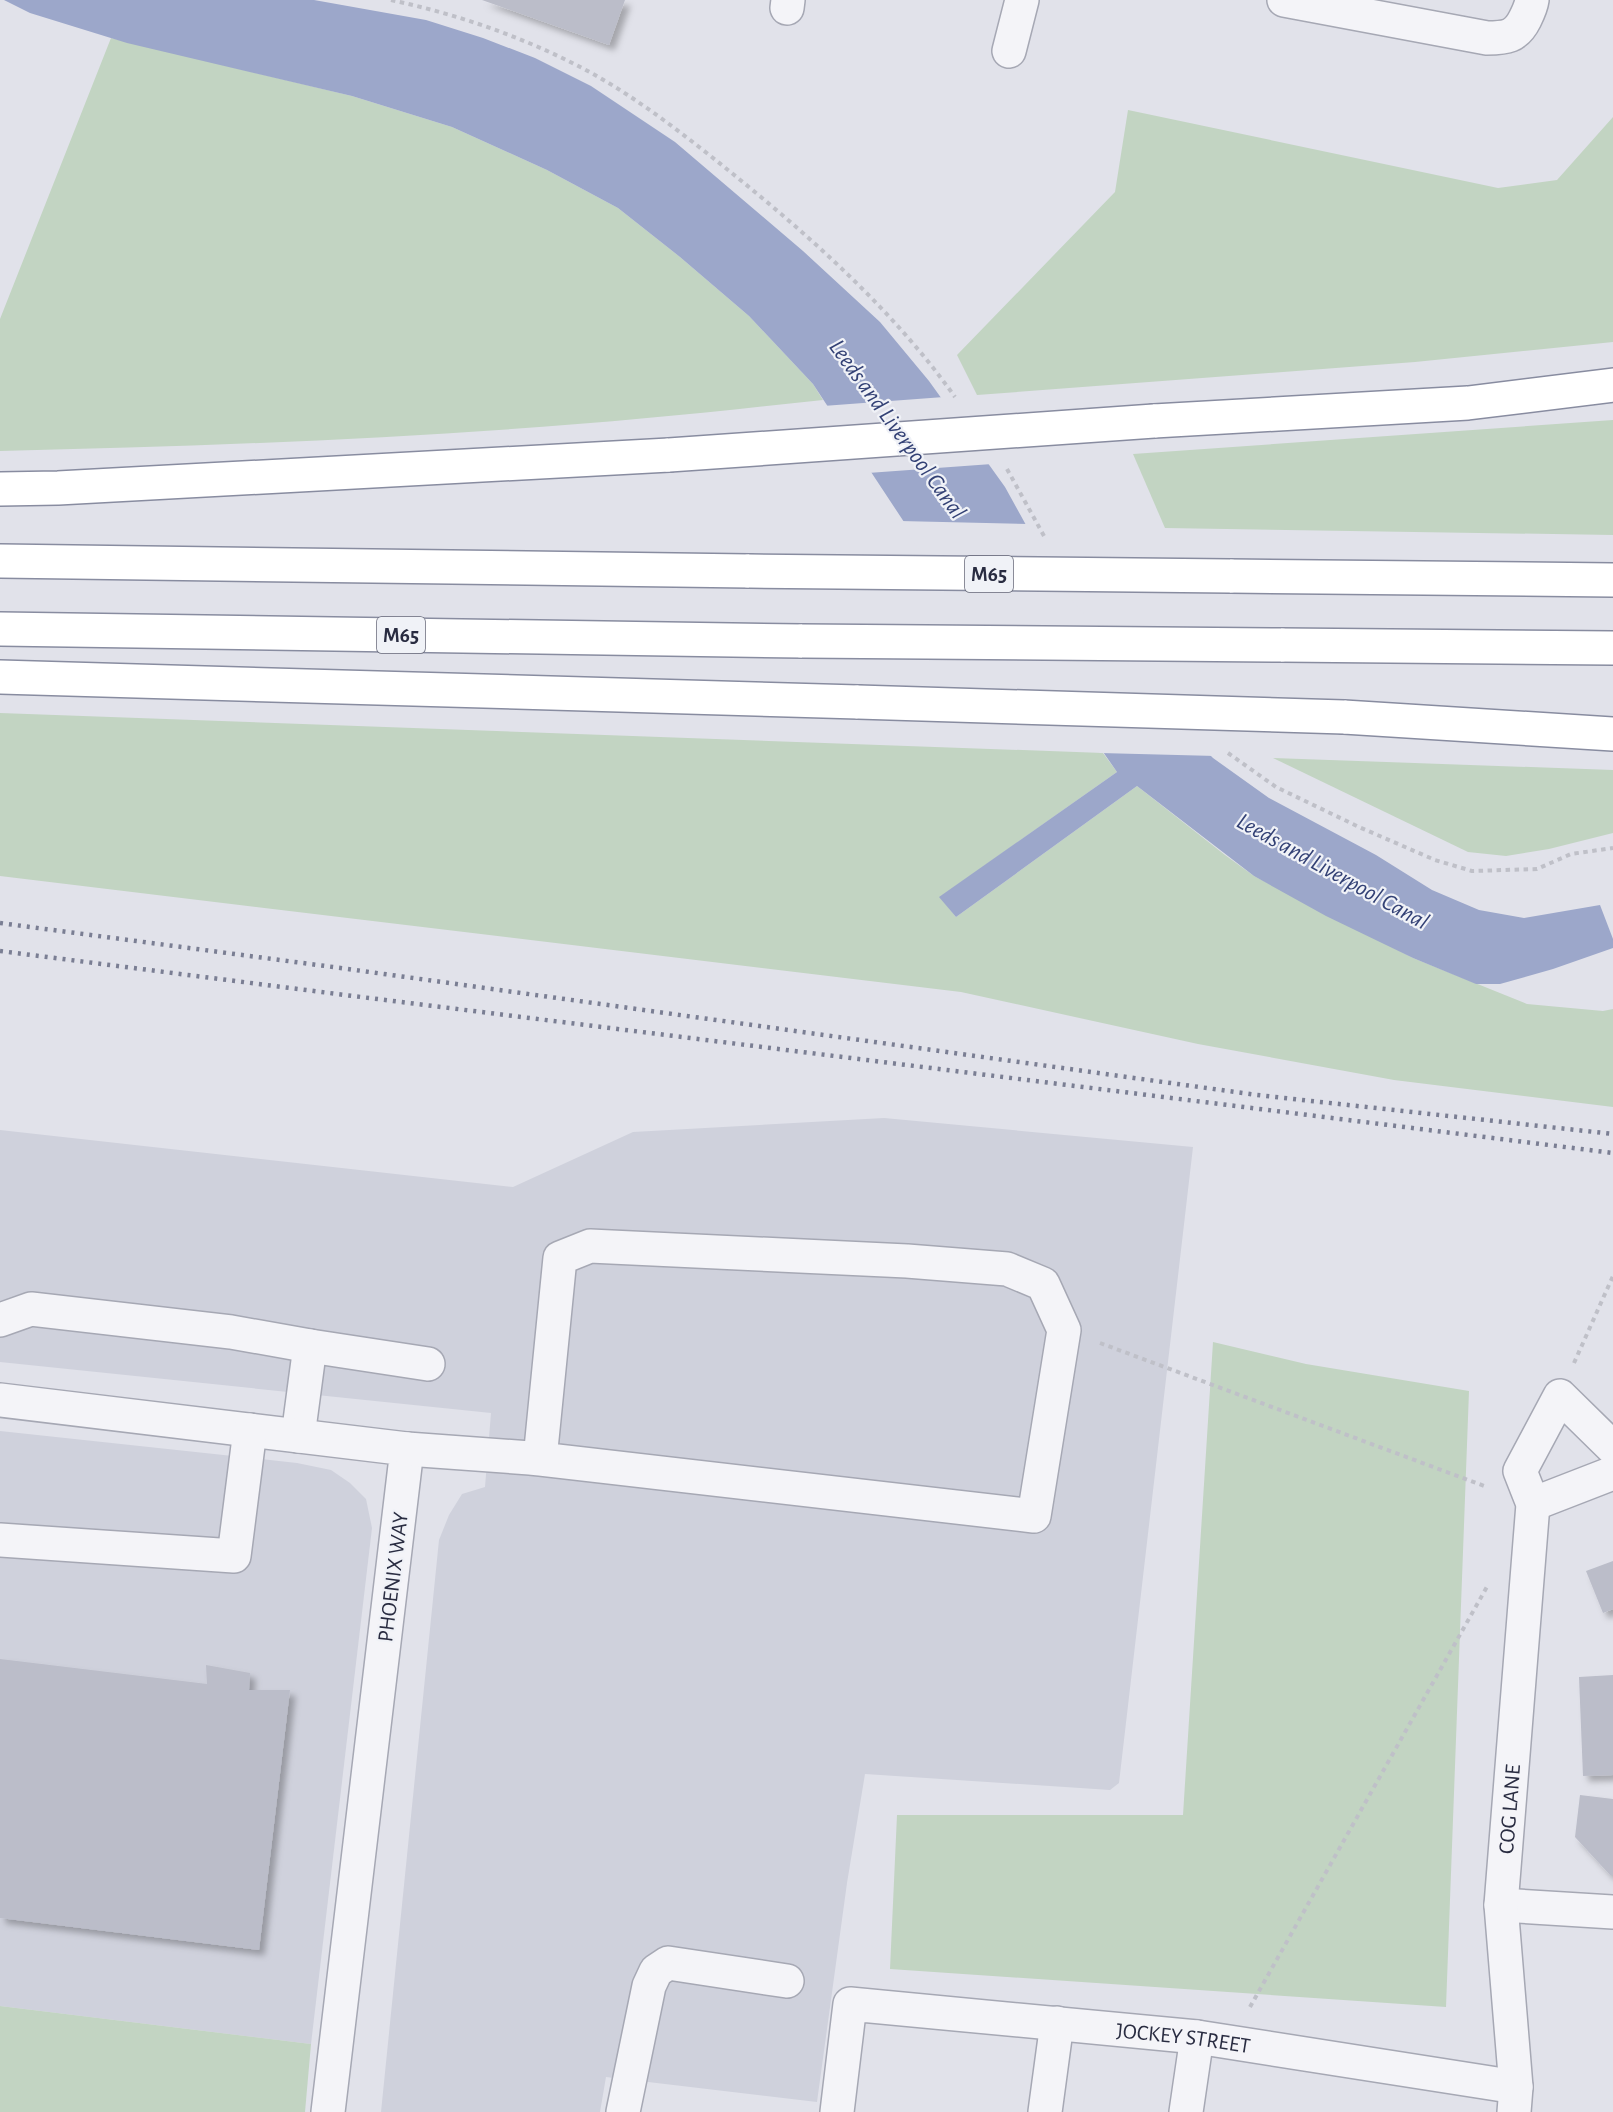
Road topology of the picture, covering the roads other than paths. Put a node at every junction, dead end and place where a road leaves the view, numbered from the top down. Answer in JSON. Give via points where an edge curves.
{"nodes":[{"id":1,"x":1022,"y":0,"type":"edge"},
{"id":2,"x":1284,"y":0,"type":"edge"},
{"id":3,"x":1532,"y":0,"type":"edge"},
{"id":4,"x":1009,"y":51,"type":"dead end"},
{"id":5,"x":1613,"y":385,"type":"edge"},
{"id":6,"x":0,"y":489,"type":"edge"},
{"id":7,"x":0,"y":561,"type":"edge"},
{"id":8,"x":1613,"y":580,"type":"edge"},
{"id":9,"x":0,"y":629,"type":"edge"},
{"id":10,"x":1613,"y":648,"type":"edge"},
{"id":11,"x":0,"y":677,"type":"edge"},
{"id":12,"x":1613,"y":734,"type":"edge"},
{"id":13,"x":0,"y":1320,"type":"edge"},
{"id":14,"x":310,"y":1346,"type":"junction"},
{"id":15,"x":428,"y":1364,"type":"dead end"},
{"id":16,"x":0,"y":1400,"type":"edge"},
{"id":17,"x":249,"y":1430,"type":"junction"},
{"id":18,"x":298,"y":1436,"type":"junction"},
{"id":19,"x":407,"y":1449,"type":"junction"},
{"id":20,"x":540,"y":1459,"type":"junction"},
{"id":21,"x":1611,"y":1470,"type":"edge"},
{"id":22,"x":1533,"y":1504,"type":"junction"},
{"id":23,"x":0,"y":1540,"type":"edge"},
{"id":24,"x":1501,"y":1905,"type":"junction"},
{"id":25,"x":1613,"y":1912,"type":"edge"},
{"id":26,"x":787,"y":1981,"type":"dead end"},
{"id":27,"x":1057,"y":2023,"type":"junction"},
{"id":28,"x":1197,"y":2037,"type":"junction"},
{"id":29,"x":1515,"y":2099,"type":"edge"},
{"id":30,"x":328,"y":2112,"type":"edge"},
{"id":31,"x":623,"y":2112,"type":"edge"},
{"id":32,"x":837,"y":2112,"type":"edge"},
{"id":33,"x":1045,"y":2112,"type":"edge"},
{"id":34,"x":1186,"y":2112,"type":"edge"}],
"edges":[{"from":1,"to":4,"type":"street"},
{"from":2,"to":3,"type":"street","via":[[1487,38],[1505,38],[1520,29]]},
{"from":5,"to":6,"type":"highway","bridge":true,"via":[[1468,403],[669,454]]},
{"from":7,"to":8,"type":"highway","number":"M65","bridge":true},
{"from":9,"to":10,"type":"highway","number":"M65","bridge":true},
{"from":11,"to":12,"type":"highway","bridge":true,"via":[[1344,717]]},
{"from":13,"to":14,"type":"street","via":[[31,1309],[231,1332]]},
{"from":14,"to":15,"type":"street"},
{"from":14,"to":18,"type":"street"},
{"from":16,"to":17,"type":"street"},
{"from":17,"to":18,"type":"street"},
{"from":17,"to":23,"type":"street","via":[[234,1556]]},
{"from":18,"to":19,"type":"street"},
{"from":19,"to":20,"type":"street"},
{"from":19,"to":30,"type":"street","name":"PHOENIX WAY"},
{"from":20,"to":20,"type":"street","via":[[1034,1516],[1064,1330],[1043,1284],[1007,1269],[590,1246],[560,1258]]},
{"from":21,"to":22,"type":"street"},
{"from":21,"to":22,"type":"street","via":[[1560,1396],[1520,1471]]},
{"from":22,"to":24,"type":"street","name":"COG LANE"},
{"from":24,"to":25,"type":"street"},
{"from":24,"to":29,"type":"street","name":"COG LANE"},
{"from":26,"to":31,"type":"street","via":[[668,1963],[656,1971],[649,1986]]},
{"from":27,"to":28,"type":"street","name":"JOCKEY STREET"},
{"from":27,"to":32,"type":"street","name":"JOCKEY STREET","via":[[850,2004]]},
{"from":27,"to":33,"type":"street"},
{"from":28,"to":29,"type":"street","name":"JOCKEY STREET"},
{"from":28,"to":34,"type":"street"}]}
